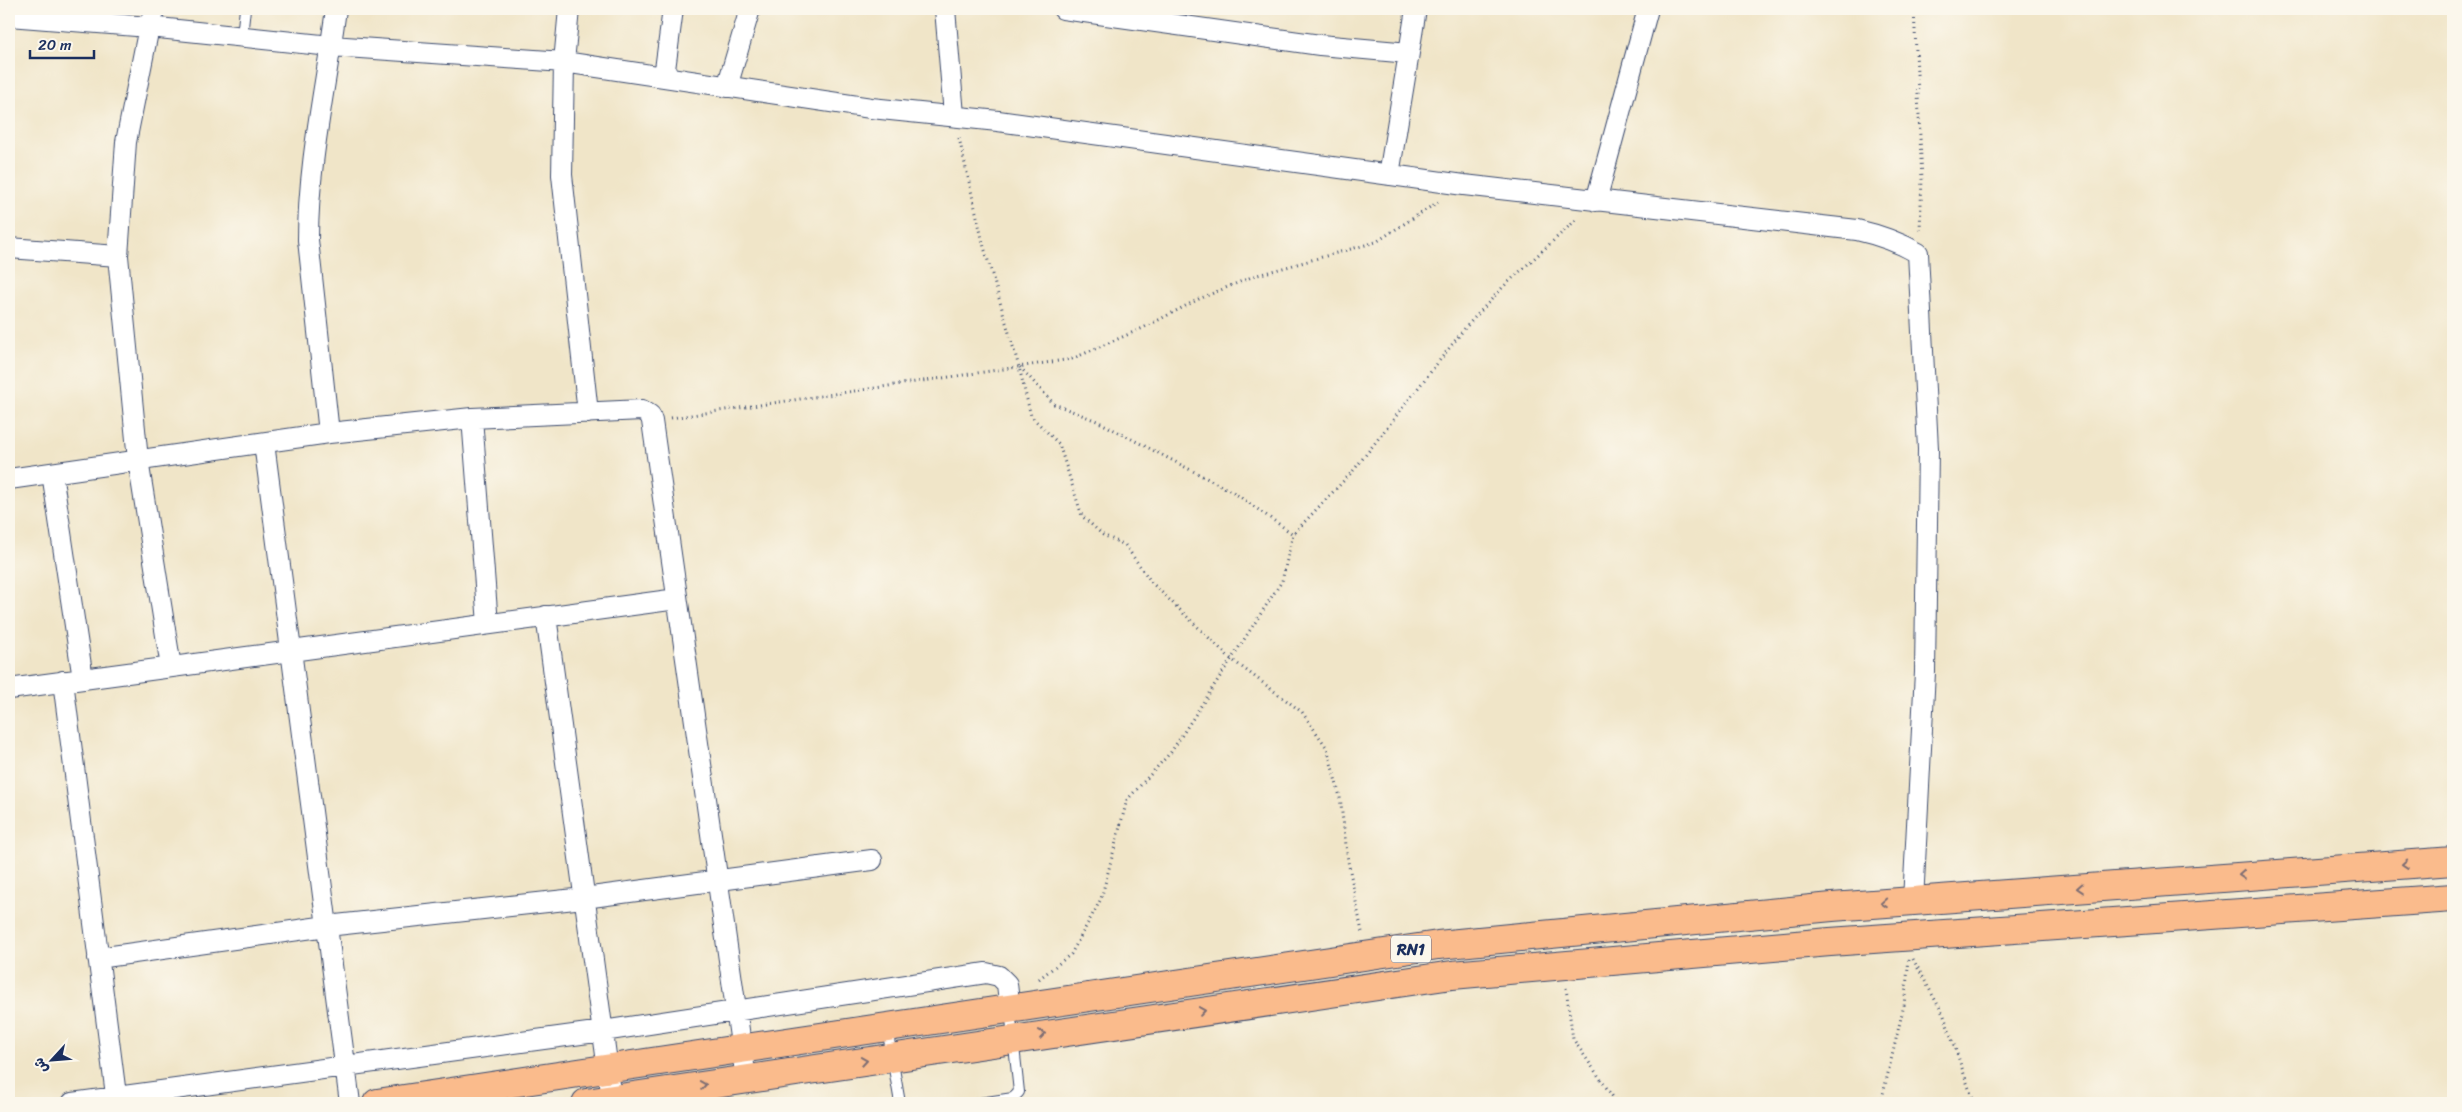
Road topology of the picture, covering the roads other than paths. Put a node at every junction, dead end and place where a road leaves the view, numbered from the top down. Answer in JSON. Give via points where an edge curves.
{"nodes":[{"id":1,"x":245,"y":9,"type":"edge"},
{"id":2,"x":336,"y":9,"type":"edge"},
{"id":3,"x":569,"y":9,"type":"edge"},
{"id":4,"x":673,"y":9,"type":"edge"},
{"id":5,"x":750,"y":9,"type":"edge"},
{"id":6,"x":945,"y":9,"type":"edge"},
{"id":7,"x":1063,"y":9,"type":"edge"},
{"id":8,"x":1416,"y":9,"type":"edge"},
{"id":9,"x":1648,"y":9,"type":"edge"},
{"id":10,"x":16,"y":14,"type":"edge"},
{"id":11,"x":152,"y":18,"type":"edge"},
{"id":12,"x":242,"y":36,"type":"junction"},
{"id":13,"x":331,"y":46,"type":"junction"},
{"id":14,"x":1409,"y":53,"type":"junction"},
{"id":15,"x":564,"y":62,"type":"junction"},
{"id":16,"x":664,"y":77,"type":"junction"},
{"id":17,"x":727,"y":87,"type":"junction"},
{"id":18,"x":954,"y":115,"type":"junction"},
{"id":19,"x":1389,"y":175,"type":"junction"},
{"id":20,"x":1596,"y":201,"type":"junction"},
{"id":21,"x":9,"y":248,"type":"edge"},
{"id":22,"x":118,"y":256,"type":"junction"},
{"id":23,"x":588,"y":413,"type":"junction"},
{"id":24,"x":472,"y":418,"type":"junction"},
{"id":25,"x":329,"y":433,"type":"junction"},
{"id":26,"x":264,"y":443,"type":"junction"},
{"id":27,"x":138,"y":460,"type":"junction"},
{"id":28,"x":52,"y":472,"type":"junction"},
{"id":29,"x":9,"y":478,"type":"edge"},
{"id":30,"x":677,"y":599,"type":"junction"},
{"id":31,"x":546,"y":616,"type":"junction"},
{"id":32,"x":488,"y":624,"type":"junction"},
{"id":33,"x":291,"y":651,"type":"junction"},
{"id":34,"x":171,"y":667,"type":"junction"},
{"id":35,"x":83,"y":678,"type":"junction"},
{"id":36,"x":63,"y":681,"type":"junction"},
{"id":37,"x":9,"y":688,"type":"edge"},
{"id":38,"x":872,"y":860,"type":"dead end"},
{"id":39,"x":2453,"y":861,"type":"edge"},
{"id":40,"x":719,"y":881,"type":"junction"},
{"id":41,"x":584,"y":898,"type":"junction"},
{"id":42,"x":2453,"y":898,"type":"edge"},
{"id":43,"x":1913,"y":900,"type":"junction"},
{"id":44,"x":327,"y":926,"type":"junction"},
{"id":45,"x":98,"y":958,"type":"junction"},
{"id":46,"x":1009,"y":1006,"type":"junction"},
{"id":47,"x":735,"y":1012,"type":"junction"},
{"id":48,"x":887,"y":1027,"type":"junction"},
{"id":49,"x":603,"y":1031,"type":"junction"},
{"id":50,"x":1014,"y":1041,"type":"junction"},
{"id":51,"x":742,"y":1048,"type":"junction"},
{"id":52,"x":892,"y":1057,"type":"junction"},
{"id":53,"x":346,"y":1067,"type":"junction"},
{"id":54,"x":608,"y":1069,"type":"junction"},
{"id":55,"x":746,"y":1079,"type":"junction"},
{"id":56,"x":117,"y":1101,"type":"edge"},
{"id":57,"x":599,"y":1101,"type":"edge"},
{"id":58,"x":72,"y":1103,"type":"edge"},
{"id":59,"x":350,"y":1103,"type":"edge"},
{"id":60,"x":377,"y":1103,"type":"edge"},
{"id":61,"x":900,"y":1103,"type":"edge"},
{"id":62,"x":980,"y":1103,"type":"edge"}],
"edges":[{"from":1,"to":12,"type":"lane"},
{"from":2,"to":13,"type":"street"},
{"from":3,"to":15,"type":"street"},
{"from":4,"to":16,"type":"street"},
{"from":5,"to":17,"type":"street"},
{"from":6,"to":18,"type":"street"},
{"from":7,"to":14,"type":"street","via":[[1320,45]]},
{"from":8,"to":14,"type":"street"},
{"from":9,"to":20,"type":"street"},
{"from":10,"to":11,"type":"street"},
{"from":11,"to":12,"type":"street"},
{"from":11,"to":22,"type":"street","via":[[126,142]]},
{"from":12,"to":13,"type":"street"},
{"from":13,"to":15,"type":"street"},
{"from":13,"to":25,"type":"street","via":[[311,170],[308,216]]},
{"from":14,"to":19,"type":"street"},
{"from":15,"to":16,"type":"street"},
{"from":15,"to":23,"type":"street","via":[[562,176]]},
{"from":16,"to":17,"type":"street"},
{"from":17,"to":18,"type":"street","via":[[871,108]]},
{"from":18,"to":19,"type":"street"},
{"from":19,"to":20,"type":"street"},
{"from":20,"to":43,"type":"street","via":[[1857,230],[1886,238],[1918,253],[1928,449],[1925,672]]},
{"from":21,"to":22,"type":"street"},
{"from":22,"to":27,"type":"street"},
{"from":23,"to":24,"type":"street"},
{"from":23,"to":30,"type":"street","via":[[642,410],[650,415]]},
{"from":24,"to":25,"type":"street"},
{"from":24,"to":32,"type":"street"},
{"from":25,"to":26,"type":"street"},
{"from":26,"to":27,"type":"street"},
{"from":26,"to":33,"type":"street"},
{"from":27,"to":28,"type":"street"},
{"from":27,"to":34,"type":"street"},
{"from":28,"to":29,"type":"street"},
{"from":28,"to":35,"type":"street"},
{"from":30,"to":31,"type":"street"},
{"from":30,"to":40,"type":"street"},
{"from":31,"to":32,"type":"street"},
{"from":31,"to":41,"type":"street"},
{"from":32,"to":33,"type":"street"},
{"from":33,"to":34,"type":"street"},
{"from":33,"to":44,"type":"street"},
{"from":34,"to":35,"type":"street"},
{"from":35,"to":36,"type":"street"},
{"from":36,"to":37,"type":"street"},
{"from":36,"to":45,"type":"street"},
{"from":38,"to":40,"type":"street"},
{"from":39,"to":43,"type":"highway","number":"RN1","one_way":true},
{"from":40,"to":41,"type":"street"},
{"from":40,"to":47,"type":"street"},
{"from":41,"to":44,"type":"street"},
{"from":41,"to":49,"type":"street"},
{"from":50,"to":42,"type":"highway","number":"RN1","one_way":true,"via":[[1452,975],[1830,942]]},
{"from":43,"to":46,"type":"highway","number":"RN1","one_way":true,"via":[[1438,945]]},
{"from":44,"to":45,"type":"street"},
{"from":44,"to":53,"type":"street"},
{"from":45,"to":56,"type":"street"},
{"from":46,"to":47,"type":"street","via":[[1005,980],[986,973]]},
{"from":46,"to":48,"type":"highway","number":"RN1"},
{"from":46,"to":50,"type":"lane"},
{"from":47,"to":49,"type":"street"},
{"from":47,"to":51,"type":"street"},
{"from":48,"to":51,"type":"highway","number":"RN1"},
{"from":48,"to":52,"type":"lane"},
{"from":49,"to":53,"type":"street"},
{"from":49,"to":54,"type":"street"},
{"from":50,"to":52,"type":"highway","number":"RN1"},
{"from":50,"to":62,"type":"lane","via":[[1019,1092],[1012,1098]]},
{"from":51,"to":54,"type":"highway","number":"RN1"},
{"from":51,"to":55,"type":"street"},
{"from":55,"to":52,"type":"highway","number":"RN1","one_way":true},
{"from":52,"to":61,"type":"lane"},
{"from":53,"to":56,"type":"street"},
{"from":53,"to":59,"type":"street"},
{"from":54,"to":57,"type":"street"},
{"from":54,"to":60,"type":"highway","number":"RN1"},
{"from":57,"to":55,"type":"highway","number":"RN1","one_way":true},
{"from":56,"to":58,"type":"street"}]}
